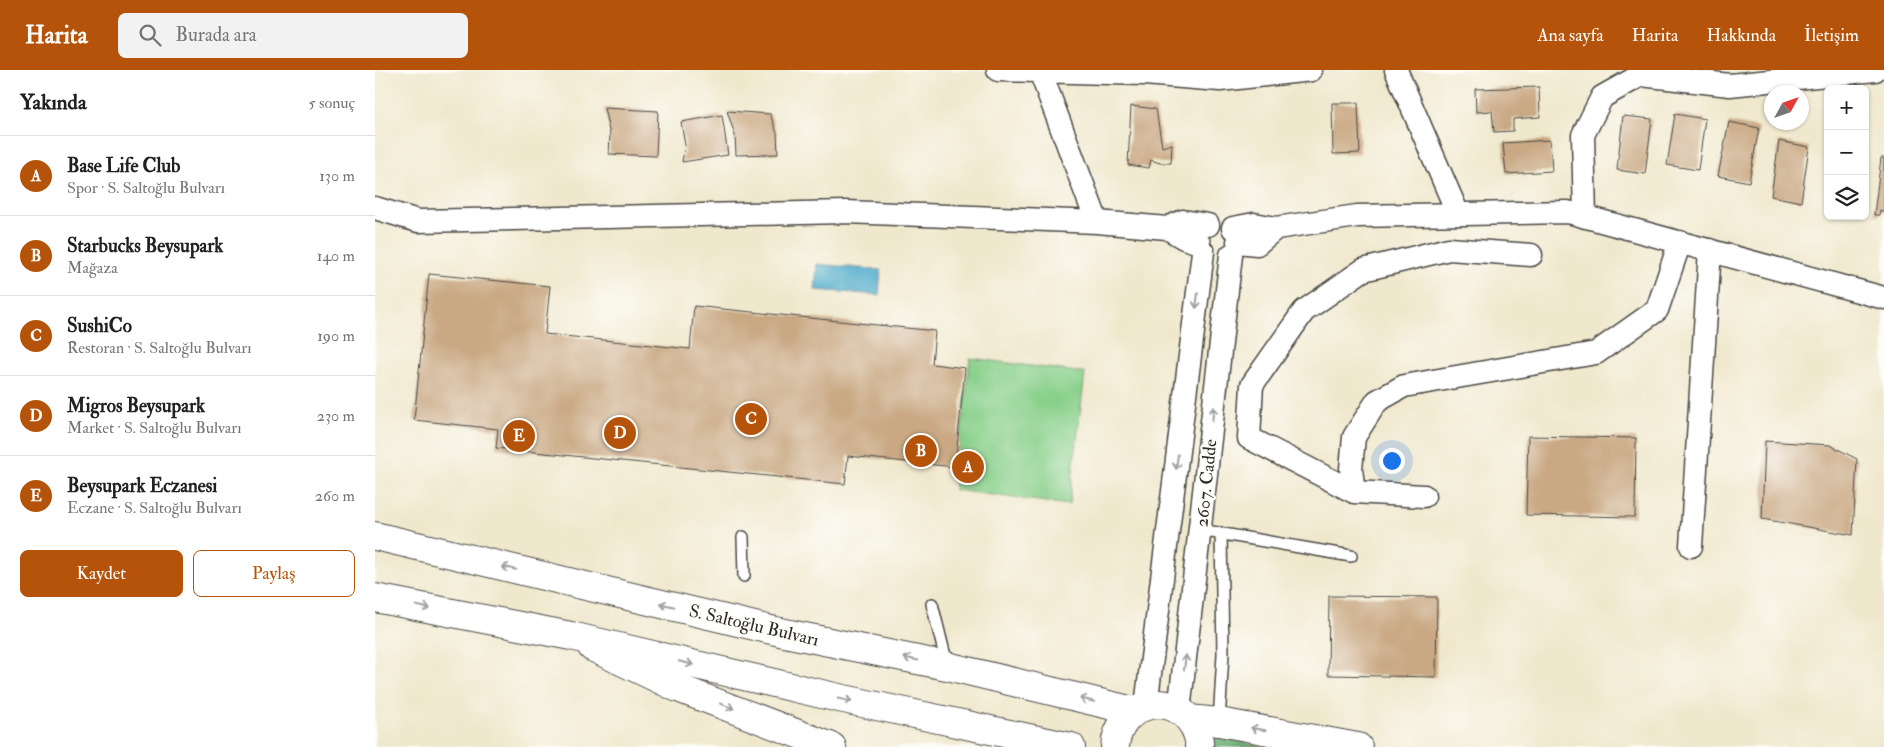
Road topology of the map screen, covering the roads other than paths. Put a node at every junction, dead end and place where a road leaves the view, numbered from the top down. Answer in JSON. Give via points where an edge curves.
{"nodes":[{"id":1,"x":998,"y":70,"type":"edge"},
{"id":2,"x":1311,"y":70,"type":"edge"},
{"id":3,"x":1396,"y":70,"type":"edge"},
{"id":4,"x":1875,"y":70,"type":"edge"},
{"id":5,"x":1040,"y":71,"type":"edge"},
{"id":6,"x":375,"y":208,"type":"edge"},
{"id":7,"x":1458,"y":214,"type":"junction"},
{"id":8,"x":1585,"y":217,"type":"junction"},
{"id":9,"x":1097,"y":222,"type":"junction"},
{"id":10,"x":1204,"y":240,"type":"junction"},
{"id":11,"x":1234,"y":242,"type":"junction"},
{"id":12,"x":1680,"y":242,"type":"junction"},
{"id":13,"x":1710,"y":250,"type":"junction"},
{"id":14,"x":1531,"y":254,"type":"dead end"},
{"id":15,"x":1884,"y":298,"type":"edge"},
{"id":16,"x":1354,"y":492,"type":"junction"},
{"id":17,"x":1424,"y":496,"type":"dead end"},
{"id":18,"x":1169,"y":527,"type":"junction"},
{"id":19,"x":1211,"y":532,"type":"junction"},
{"id":20,"x":375,"y":536,"type":"edge"},
{"id":21,"x":743,"y":537,"type":"dead end"},
{"id":22,"x":1691,"y":546,"type":"dead end"},
{"id":23,"x":1351,"y":556,"type":"dead end"},
{"id":24,"x":744,"y":576,"type":"dead end"},
{"id":25,"x":375,"y":598,"type":"edge"},
{"id":26,"x":932,"y":604,"type":"dead end"},
{"id":27,"x":571,"y":636,"type":"junction"},
{"id":28,"x":947,"y":666,"type":"junction"},
{"id":29,"x":1140,"y":709,"type":"junction"},
{"id":30,"x":1184,"y":715,"type":"junction"},
{"id":31,"x":1219,"y":722,"type":"junction"},
{"id":32,"x":832,"y":747,"type":"edge"},
{"id":33,"x":1071,"y":747,"type":"edge"},
{"id":34,"x":1115,"y":747,"type":"edge"},
{"id":35,"x":1199,"y":747,"type":"edge"},
{"id":36,"x":1358,"y":747,"type":"edge"}],
"edges":[{"from":1,"to":5,"type":"street"},
{"from":2,"to":5,"type":"street","via":[[1220,80]]},
{"from":3,"to":7,"type":"street"},
{"from":4,"to":8,"type":"street","via":[[1730,85],[1641,75],[1602,98],[1583,135]]},
{"from":5,"to":9,"type":"street"},
{"from":6,"to":9,"type":"street","via":[[418,222],[845,212]]},
{"from":7,"to":8,"type":"street","via":[[1568,212]]},
{"from":7,"to":11,"type":"street","via":[[1357,216],[1276,228],[1257,244]]},
{"from":8,"to":12,"type":"street"},
{"from":9,"to":10,"type":"street","via":[[1167,228],[1184,238]]},
{"from":10,"to":11,"type":"street","via":[[1214,259],[1220,260]]},
{"from":10,"to":11,"type":"street","via":[[1218,221],[1229,224]]},
{"from":10,"to":18,"type":"street","name":"2607. Cadde","one_way":true},
{"from":19,"to":11,"type":"street","name":"2607. Cadde","one_way":true},
{"from":12,"to":13,"type":"street"},
{"from":12,"to":16,"type":"street","via":[[1657,310],[1596,352],[1403,386],[1377,401],[1354,437],[1351,469]]},
{"from":13,"to":15,"type":"street"},
{"from":13,"to":22,"type":"street"},
{"from":14,"to":16,"type":"street","via":[[1449,249],[1373,267],[1363,270],[1304,311],[1253,385],[1249,438]]},
{"from":16,"to":17,"type":"street"},
{"from":18,"to":19,"type":"street"},
{"from":18,"to":29,"type":"street","name":"2607. Cadde"},
{"from":19,"to":23,"type":"lane"},
{"from":30,"to":19,"type":"street","name":"2607. Cadde","one_way":true},
{"from":19,"to":31,"type":"lane","via":[[1223,654]]},
{"from":28,"to":20,"type":"main road","name":"S. Saltoğlu Bulvarı","one_way":true,"via":[[780,632]]},
{"from":21,"to":24,"type":"lane"},
{"from":25,"to":27,"type":"main road","one_way":true},
{"from":26,"to":28,"type":"lane"},
{"from":27,"to":32,"type":"main road","one_way":true,"via":[[678,688]]},
{"from":27,"to":33,"type":"main road","one_way":true,"via":[[829,696]]},
{"from":29,"to":28,"type":"main road","name":"S. Saltoğlu Bulvarı","one_way":true},
{"from":29,"to":30,"type":"main road","name":"S. Saltoğlu Bulvarı","via":[[1163,705]]},
{"from":29,"to":34,"type":"main road","via":[[1125,720],[1118,731]]},
{"from":30,"to":31,"type":"main road","name":"S. Saltoğlu Bulvarı"},
{"from":30,"to":35,"type":"main road","via":[[1196,730]]},
{"from":36,"to":31,"type":"main road","name":"S. Saltoğlu Bulvarı","one_way":true}]}
